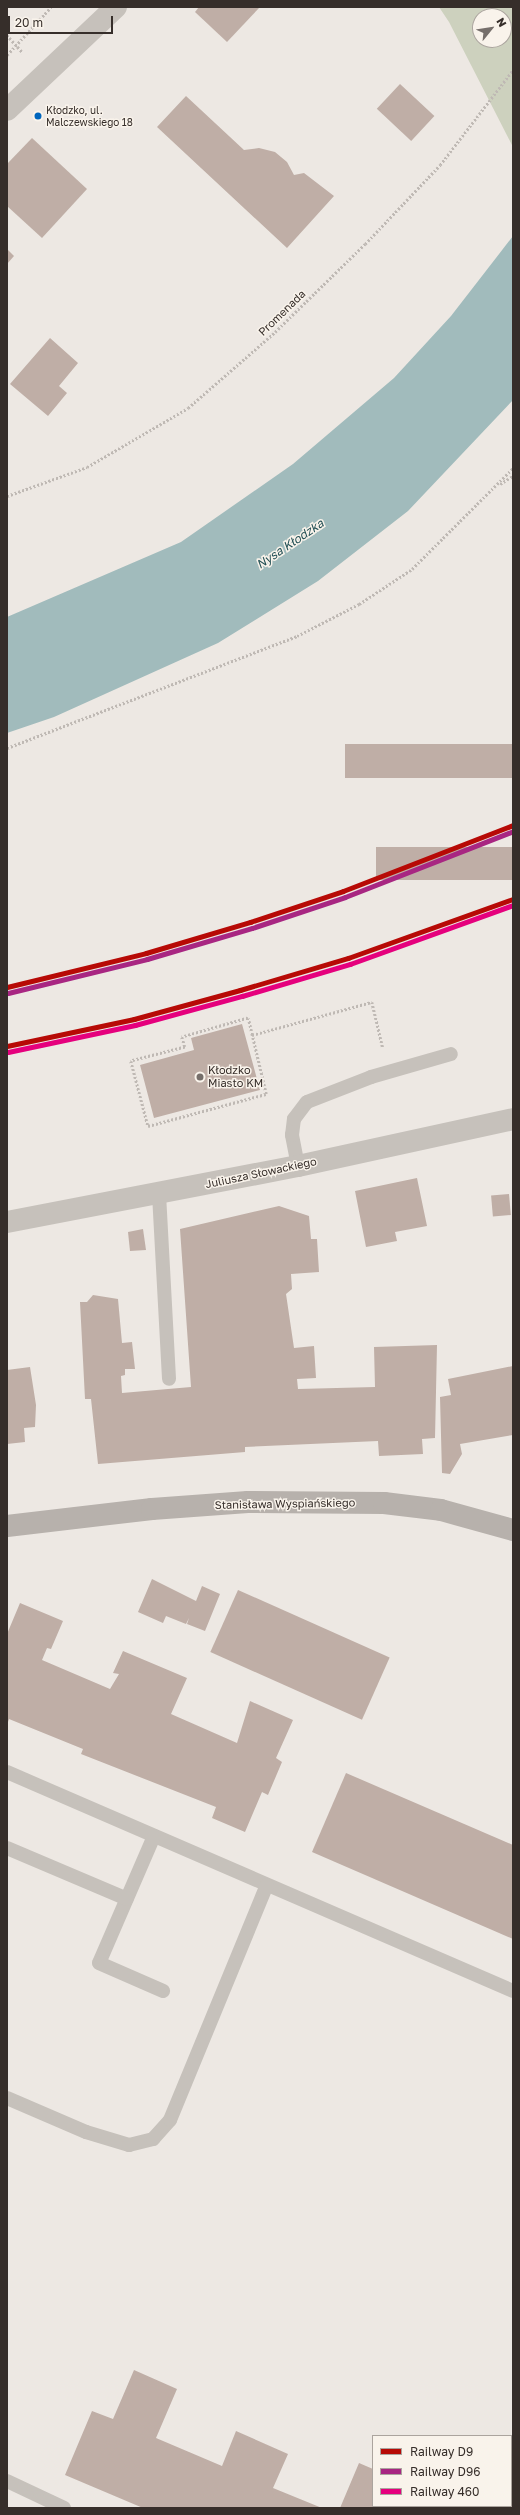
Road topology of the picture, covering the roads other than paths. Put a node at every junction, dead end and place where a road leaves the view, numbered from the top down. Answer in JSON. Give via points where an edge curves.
{"nodes":[{"id":1,"x":116,"y":7,"type":"edge"},
{"id":2,"x":7,"y":110,"type":"edge"},
{"id":3,"x":451,"y":1054,"type":"dead end"},
{"id":4,"x":513,"y":1119,"type":"edge"},
{"id":5,"x":298,"y":1166,"type":"junction"},
{"id":6,"x":159,"y":1194,"type":"junction"},
{"id":7,"x":7,"y":1222,"type":"edge"},
{"id":8,"x":169,"y":1379,"type":"dead end"},
{"id":9,"x":7,"y":1526,"type":"edge"},
{"id":10,"x":513,"y":1530,"type":"edge"},
{"id":11,"x":7,"y":1772,"type":"edge"},
{"id":12,"x":154,"y":1836,"type":"junction"},
{"id":13,"x":7,"y":1848,"type":"edge"},
{"id":14,"x":266,"y":1885,"type":"junction"},
{"id":15,"x":127,"y":1899,"type":"junction"},
{"id":16,"x":163,"y":1991,"type":"dead end"},
{"id":17,"x":513,"y":1991,"type":"edge"},
{"id":18,"x":7,"y":2098,"type":"edge"},
{"id":19,"x":7,"y":2481,"type":"edge"},
{"id":20,"x":64,"y":2508,"type":"edge"}],
"edges":[{"from":1,"to":2,"type":"street"},
{"from":3,"to":5,"type":"lane","via":[[389,1071],[307,1102],[294,1119],[292,1135]]},
{"from":4,"to":5,"type":"street","name":"Juliusza Słowackiego"},
{"from":5,"to":6,"type":"street","name":"Juliusza Słowackiego"},
{"from":6,"to":7,"type":"street","name":"Juliusza Słowackiego"},
{"from":6,"to":8,"type":"lane"},
{"from":9,"to":10,"type":"main road","name":"Stanisława Wyspiańskiego","via":[[152,1508],[248,1502],[384,1503],[441,1510]]},
{"from":11,"to":12,"type":"lane"},
{"from":12,"to":14,"type":"lane"},
{"from":12,"to":15,"type":"lane"},
{"from":13,"to":15,"type":"lane"},
{"from":14,"to":17,"type":"lane"},
{"from":14,"to":18,"type":"lane","via":[[170,2120],[153,2139],[129,2145],[86,2132]]},
{"from":15,"to":16,"type":"lane","via":[[99,1964]]},
{"from":19,"to":20,"type":"lane"}]}
